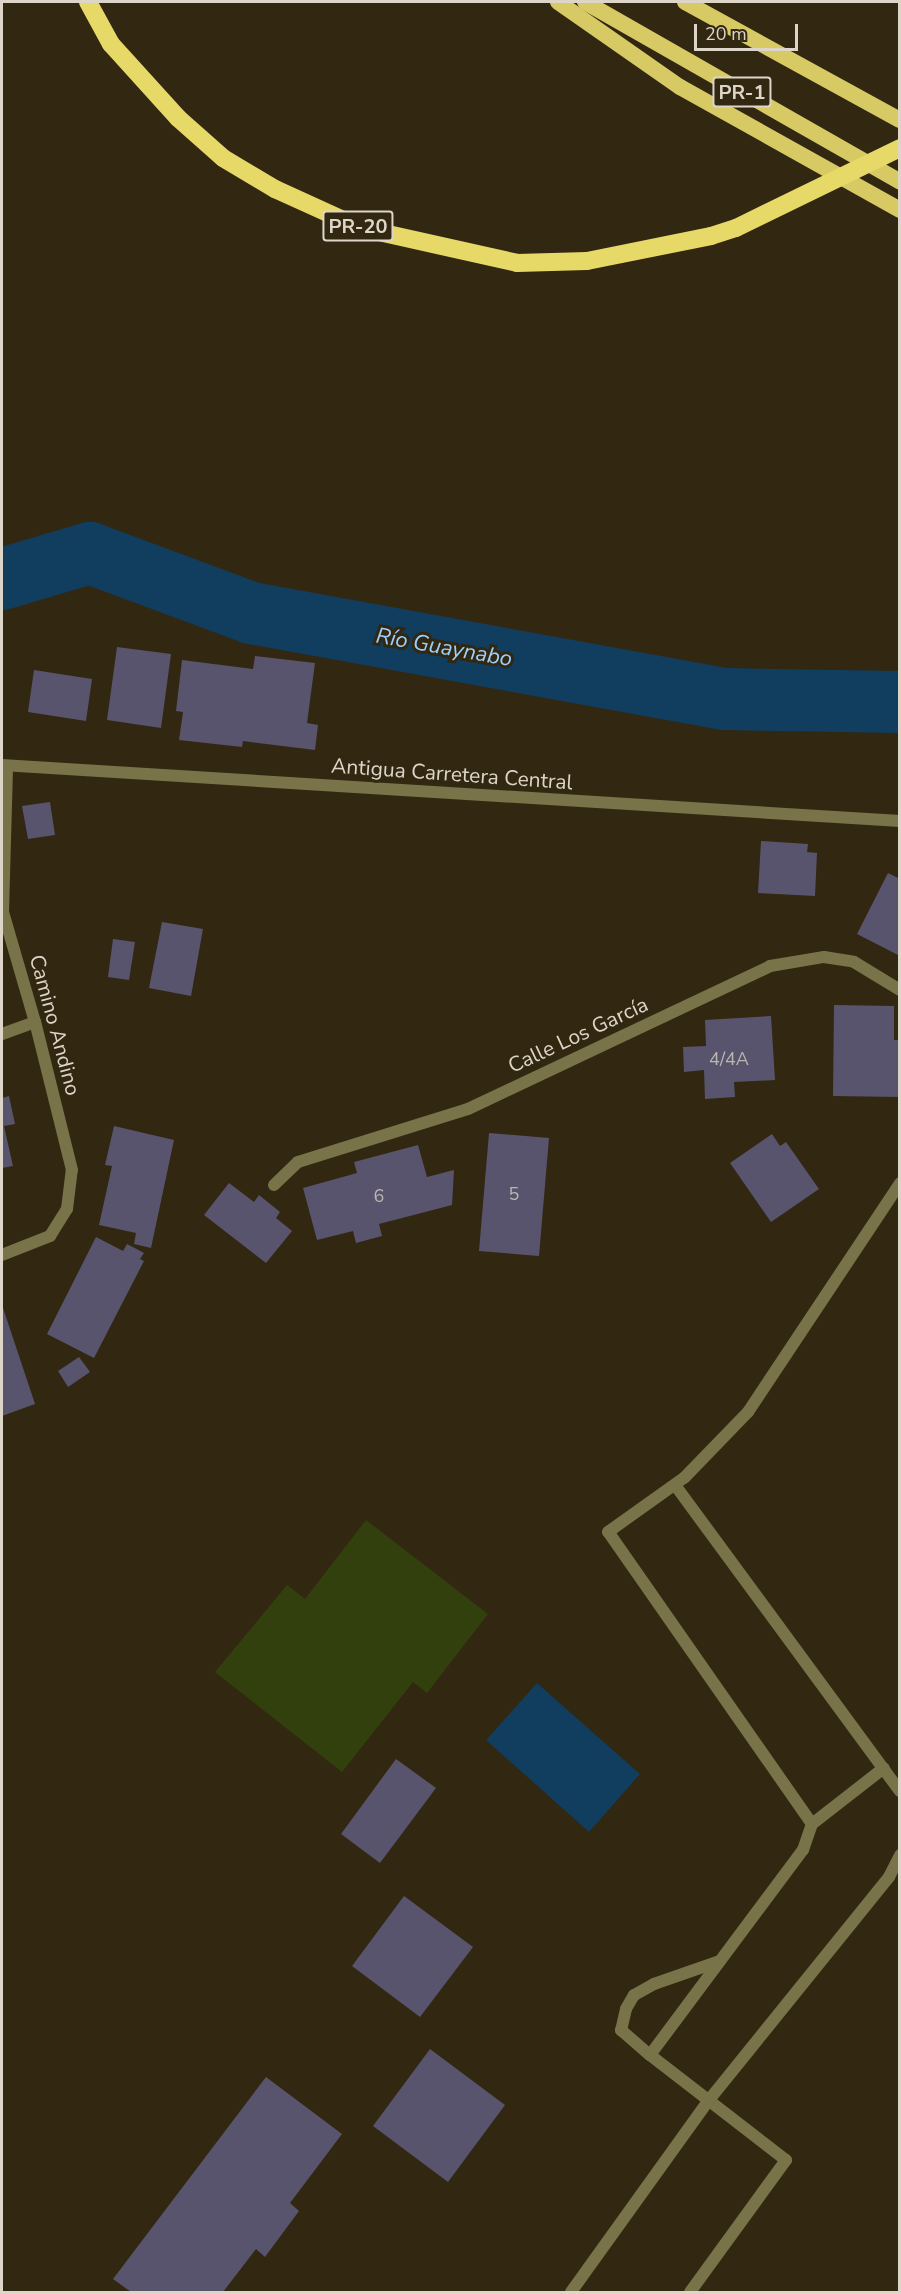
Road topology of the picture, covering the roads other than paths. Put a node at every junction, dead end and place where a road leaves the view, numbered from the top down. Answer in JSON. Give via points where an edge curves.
{"nodes":[{"id":1,"x":88,"y":2,"type":"edge"},
{"id":2,"x":558,"y":2,"type":"edge"},
{"id":3,"x":585,"y":2,"type":"edge"},
{"id":4,"x":685,"y":2,"type":"edge"},
{"id":5,"x":900,"y":120,"type":"edge"},
{"id":6,"x":900,"y":148,"type":"edge"},
{"id":7,"x":900,"y":182,"type":"edge"},
{"id":8,"x":900,"y":210,"type":"edge"},
{"id":9,"x":4,"y":766,"type":"edge"},
{"id":10,"x":900,"y":821,"type":"edge"},
{"id":11,"x":900,"y":990,"type":"edge"},
{"id":12,"x":35,"y":1022,"type":"junction"},
{"id":13,"x":2,"y":1034,"type":"edge"},
{"id":14,"x":900,"y":1183,"type":"edge"},
{"id":15,"x":274,"y":1185,"type":"dead end"},
{"id":16,"x":2,"y":1255,"type":"edge"},
{"id":17,"x":675,"y":1485,"type":"junction"},
{"id":18,"x":884,"y":1768,"type":"junction"},
{"id":19,"x":900,"y":1791,"type":"edge"},
{"id":20,"x":812,"y":1824,"type":"junction"},
{"id":21,"x":900,"y":1855,"type":"edge"},
{"id":22,"x":720,"y":1961,"type":"junction"},
{"id":23,"x":650,"y":2055,"type":"junction"},
{"id":24,"x":709,"y":2100,"type":"junction"},
{"id":25,"x":571,"y":2292,"type":"edge"},
{"id":26,"x":690,"y":2292,"type":"edge"}],
"edges":[{"from":1,"to":6,"type":"highway","number":"PR-20","via":[[111,44],[153,92],[223,158],[275,189],[361,228],[517,263],[587,261],[711,236],[736,228]]},
{"from":2,"to":8,"type":"highway","via":[[680,87]]},
{"from":3,"to":7,"type":"highway","number":"PR-1"},
{"from":4,"to":5,"type":"highway","number":"PR-1"},
{"from":9,"to":10,"type":"street","name":"Antigua Carretera Central"},
{"from":9,"to":12,"type":"street","name":"Camino Andino","via":[[3,912]]},
{"from":11,"to":15,"type":"street","name":"Calle Los García","via":[[854,962],[824,957],[770,966],[468,1109],[298,1162]]},
{"from":12,"to":13,"type":"street"},
{"from":12,"to":16,"type":"street","name":"Camino Andino","via":[[72,1170],[67,1209],[50,1236]]},
{"from":14,"to":17,"type":"street","via":[[748,1412]]},
{"from":17,"to":18,"type":"street"},
{"from":17,"to":20,"type":"street","via":[[608,1532]]},
{"from":18,"to":19,"type":"street"},
{"from":18,"to":20,"type":"street"},
{"from":20,"to":22,"type":"street","via":[[803,1850]]},
{"from":21,"to":24,"type":"street","via":[[889,1877]]},
{"from":22,"to":23,"type":"street"},
{"from":22,"to":23,"type":"street","via":[[634,1995],[621,2030]]},
{"from":23,"to":24,"type":"street"},
{"from":24,"to":25,"type":"street"},
{"from":24,"to":26,"type":"street","via":[[786,2160]]}]}
